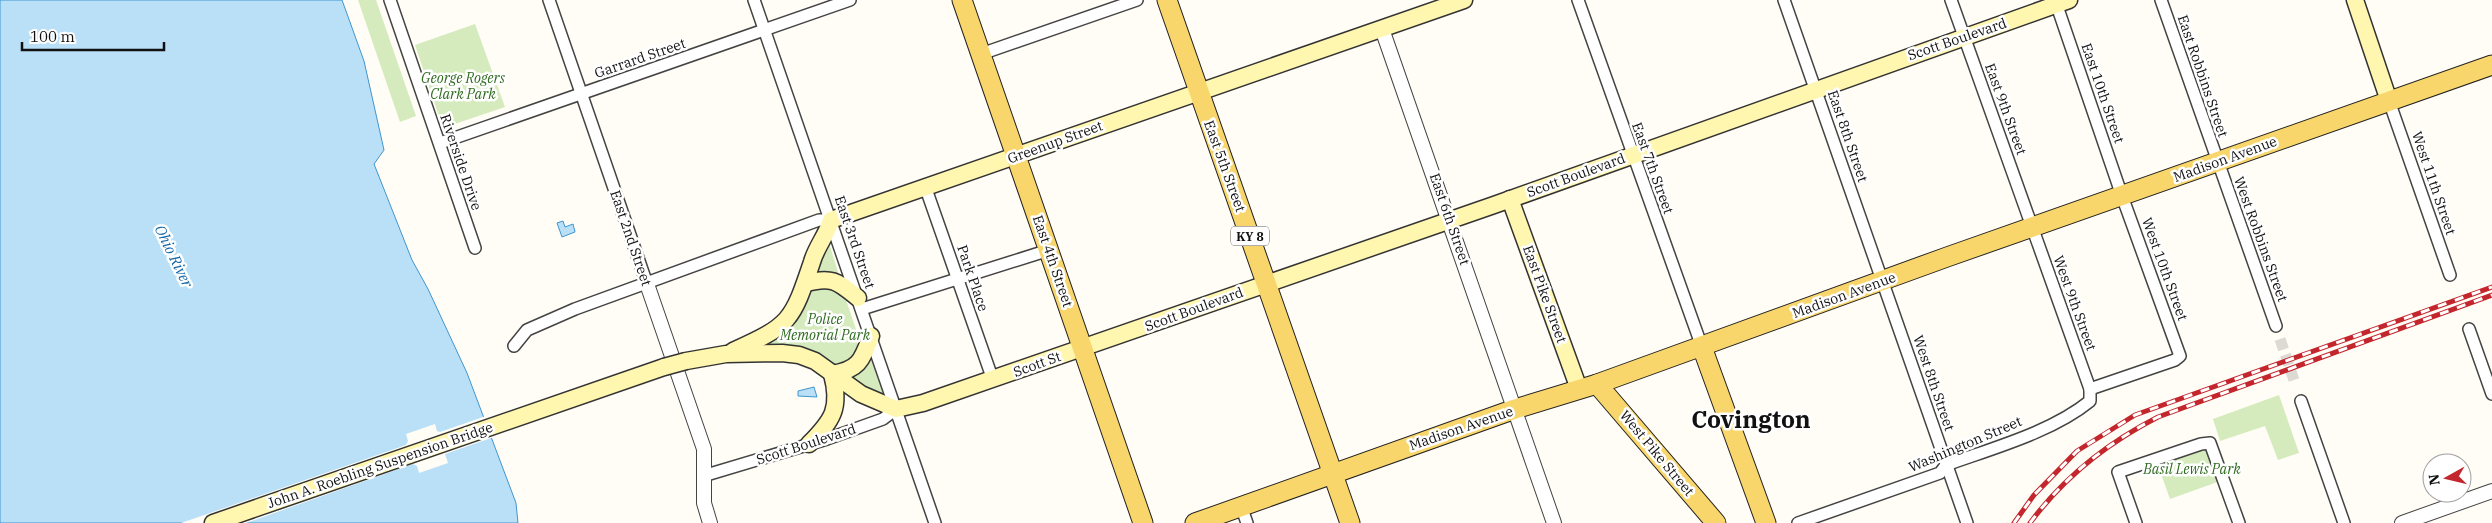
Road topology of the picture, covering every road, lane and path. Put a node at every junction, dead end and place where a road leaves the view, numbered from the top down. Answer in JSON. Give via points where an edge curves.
{"nodes":[{"id":1,"x":390,"y":0,"type":"edge"},
{"id":2,"x":549,"y":0,"type":"edge"},
{"id":3,"x":754,"y":0,"type":"edge"},
{"id":4,"x":850,"y":0,"type":"edge"},
{"id":5,"x":962,"y":0,"type":"edge"},
{"id":6,"x":1137,"y":0,"type":"edge"},
{"id":7,"x":1167,"y":0,"type":"edge"},
{"id":8,"x":1464,"y":0,"type":"edge"},
{"id":9,"x":1578,"y":0,"type":"edge"},
{"id":10,"x":1784,"y":0,"type":"edge"},
{"id":11,"x":1951,"y":0,"type":"edge"},
{"id":12,"x":2161,"y":0,"type":"edge"},
{"id":13,"x":2355,"y":0,"type":"edge"},
{"id":14,"x":2060,"y":1,"type":"edge"},
{"id":15,"x":1382,"y":29,"type":"junction"},
{"id":16,"x":765,"y":30,"type":"junction"},
{"id":17,"x":1964,"y":36,"type":"junction"},
{"id":18,"x":981,"y":54,"type":"junction"},
{"id":19,"x":2492,"y":65,"type":"edge"},
{"id":20,"x":1815,"y":89,"type":"junction"},
{"id":21,"x":1199,"y":92,"type":"junction"},
{"id":22,"x":581,"y":94,"type":"junction"},
{"id":23,"x":2390,"y":101,"type":"junction"},
{"id":24,"x":440,"y":143,"type":"junction"},
{"id":25,"x":1632,"y":155,"type":"junction"},
{"id":26,"x":1016,"y":156,"type":"junction"},
{"id":27,"x":2217,"y":162,"type":"junction"},
{"id":28,"x":925,"y":186,"type":"junction"},
{"id":29,"x":2122,"y":196,"type":"junction"},
{"id":30,"x":1510,"y":199,"type":"junction"},
{"id":31,"x":831,"y":220,"type":"junction"},
{"id":32,"x":1450,"y":220,"type":"junction"},
{"id":33,"x":2032,"y":228,"type":"junction"},
{"id":34,"x":474,"y":248,"type":"dead end"},
{"id":35,"x":1049,"y":250,"type":"junction"},
{"id":36,"x":2450,"y":275,"type":"dead end"},
{"id":37,"x":958,"y":280,"type":"junction"},
{"id":38,"x":1882,"y":281,"type":"junction"},
{"id":39,"x":806,"y":283,"type":"junction"},
{"id":40,"x":1266,"y":283,"type":"junction"},
{"id":41,"x":647,"y":284,"type":"junction"},
{"id":42,"x":860,"y":304,"type":"junction"},
{"id":43,"x":2276,"y":326,"type":"tunnel mouth"},
{"id":44,"x":2469,"y":329,"type":"dead end"},
{"id":45,"x":871,"y":336,"type":"junction"},
{"id":46,"x":514,"y":346,"type":"dead end"},
{"id":47,"x":1082,"y":347,"type":"junction"},
{"id":48,"x":1702,"y":347,"type":"junction"},
{"id":49,"x":726,"y":354,"type":"junction"},
{"id":50,"x":832,"y":374,"type":"junction"},
{"id":51,"x":993,"y":380,"type":"junction"},
{"id":52,"x":1597,"y":384,"type":"junction"},
{"id":53,"x":2090,"y":388,"type":"junction"},
{"id":54,"x":1578,"y":389,"type":"junction"},
{"id":55,"x":2492,"y":394,"type":"edge"},
{"id":56,"x":2301,"y":401,"type":"dead end"},
{"id":57,"x":896,"y":409,"type":"junction"},
{"id":58,"x":1515,"y":409,"type":"junction"},
{"id":59,"x":809,"y":444,"type":"junction"},
{"id":60,"x":1946,"y":465,"type":"junction"},
{"id":61,"x":1332,"y":473,"type":"junction"},
{"id":62,"x":703,"y":476,"type":"junction"},
{"id":63,"x":2492,"y":491,"type":"edge"},
{"id":64,"x":1244,"y":515,"type":"edge"},
{"id":65,"x":213,"y":523,"type":"edge"},
{"id":66,"x":710,"y":523,"type":"edge"},
{"id":67,"x":935,"y":523,"type":"edge"},
{"id":68,"x":1143,"y":523,"type":"edge"},
{"id":69,"x":1195,"y":523,"type":"edge"},
{"id":70,"x":1350,"y":523,"type":"edge"},
{"id":71,"x":1554,"y":523,"type":"edge"},
{"id":72,"x":1716,"y":523,"type":"edge"},
{"id":73,"x":1766,"y":523,"type":"edge"},
{"id":74,"x":1798,"y":523,"type":"edge"},
{"id":75,"x":1967,"y":523,"type":"edge"},
{"id":76,"x":2136,"y":523,"type":"edge"},
{"id":77,"x":2238,"y":523,"type":"edge"},
{"id":78,"x":2344,"y":523,"type":"edge"},
{"id":79,"x":2402,"y":523,"type":"edge"}],
"edges":[{"from":1,"to":24,"type":"street","name":"Riverside Drive"},
{"from":2,"to":22,"type":"street","name":"East 2nd Street"},
{"from":3,"to":16,"type":"street","name":"East 3rd Street"},
{"from":4,"to":16,"type":"street","name":"Garrard Street"},
{"from":5,"to":18,"type":"main road","name":"East 4th Street"},
{"from":6,"to":18,"type":"street"},
{"from":7,"to":21,"type":"main road","name":"East 5th Street","number":"KY 8"},
{"from":8,"to":15,"type":"main road","name":"Greenup Street"},
{"from":9,"to":25,"type":"street","name":"East 7th Street"},
{"from":10,"to":20,"type":"street","name":"East 8th Street"},
{"from":11,"to":17,"type":"street","name":"East 9th Street"},
{"from":12,"to":27,"type":"street","name":"East Robbins Street"},
{"from":13,"to":23,"type":"main road"},
{"from":14,"to":17,"type":"main road","name":"Scott Boulevard"},
{"from":14,"to":29,"type":"street","name":"East 10th Street"},
{"from":15,"to":21,"type":"main road","name":"Greenup Street"},
{"from":15,"to":32,"type":"street","name":"East 6th Street"},
{"from":16,"to":22,"type":"street","name":"Garrard Street"},
{"from":16,"to":31,"type":"street","name":"East 3rd Street"},
{"from":17,"to":20,"type":"main road","name":"Scott Boulevard"},
{"from":17,"to":33,"type":"street","name":"East 9th Street"},
{"from":18,"to":26,"type":"main road","name":"East 4th Street"},
{"from":19,"to":23,"type":"main road","name":"Madison Avenue"},
{"from":20,"to":25,"type":"main road","name":"Scott Boulevard"},
{"from":20,"to":38,"type":"street","name":"East 8th Street"},
{"from":21,"to":26,"type":"main road","name":"Greenup Street"},
{"from":21,"to":40,"type":"main road","name":"East 5th Street","number":"KY 8"},
{"from":22,"to":24,"type":"street","name":"Garrard Street"},
{"from":22,"to":41,"type":"street","name":"East 2nd Street"},
{"from":23,"to":27,"type":"main road","name":"Madison Avenue"},
{"from":23,"to":36,"type":"street","name":"West 11th Street"},
{"from":24,"to":34,"type":"street","name":"Riverside Drive"},
{"from":25,"to":30,"type":"main road","name":"Scott Boulevard"},
{"from":25,"to":48,"type":"street","name":"East 7th Street"},
{"from":26,"to":28,"type":"main road","name":"Greenup Street"},
{"from":26,"to":35,"type":"main road","name":"East 4th Street"},
{"from":27,"to":29,"type":"main road","name":"Madison Avenue"},
{"from":27,"to":43,"type":"street","name":"West Robbins Street"},
{"from":28,"to":31,"type":"main road","name":"Greenup Street"},
{"from":28,"to":37,"type":"street","name":"Park Place"},
{"from":29,"to":33,"type":"main road","name":"Madison Avenue"},
{"from":29,"to":53,"type":"street","name":"West 10th Street","via":[[2180,353],[2175,360]]},
{"from":30,"to":32,"type":"main road","name":"Scott Boulevard"},
{"from":30,"to":54,"type":"main road","name":"East Pike Street"},
{"from":31,"to":39,"type":"main road","via":[[812,260]]},
{"from":31,"to":41,"type":"street","name":"Greenup Street","via":[[819,220]]},
{"from":31,"to":42,"type":"street","name":"East 3rd Street"},
{"from":32,"to":40,"type":"main road","name":"Scott Boulevard"},
{"from":32,"to":58,"type":"street","name":"East 6th Street"},
{"from":33,"to":38,"type":"main road","name":"Madison Avenue"},
{"from":33,"to":53,"type":"street","name":"West 9th Street"},
{"from":35,"to":37,"type":"street"},
{"from":35,"to":47,"type":"main road","name":"East 4th Street"},
{"from":37,"to":42,"type":"street"},
{"from":37,"to":51,"type":"street","name":"Park Place"},
{"from":38,"to":48,"type":"main road","name":"Madison Avenue"},
{"from":38,"to":60,"type":"street","name":"West 8th Street"},
{"from":39,"to":42,"type":"main road","via":[[831,280],[842,284]]},
{"from":39,"to":49,"type":"main road","via":[[788,319],[776,330]]},
{"from":40,"to":47,"type":"main road","name":"Scott Boulevard"},
{"from":40,"to":61,"type":"main road","name":"East 5th Street","number":"KY 8"},
{"from":41,"to":46,"type":"street","name":"Greenup Street","via":[[527,330]]},
{"from":41,"to":62,"type":"street","name":"East 2nd Street","via":[[704,449]]},
{"from":42,"to":45,"type":"street","name":"East 3rd Street"},
{"from":44,"to":55,"type":"street"},
{"from":45,"to":50,"type":"main road","via":[[862,360],[855,367]]},
{"from":45,"to":57,"type":"street","name":"East 3rd Street"},
{"from":47,"to":51,"type":"main road","name":"Scott St"},
{"from":47,"to":68,"type":"main road","name":"East 4th Street"},
{"from":48,"to":52,"type":"main road","name":"Madison Avenue"},
{"from":48,"to":73,"type":"main road"},
{"from":49,"to":50,"type":"main road","via":[[799,355],[815,361]]},
{"from":49,"to":65,"type":"main road","name":"John A. Roebling Suspension Bridge","bridge":true,"via":[[664,367]]},
{"from":50,"to":57,"type":"main road","via":[[861,394]]},
{"from":50,"to":59,"type":"main road","via":[[836,390],[835,409],[825,428]]},
{"from":51,"to":57,"type":"main road","name":"Scott Boulevard"},
{"from":52,"to":54,"type":"main road","name":"Madison Avenue"},
{"from":52,"to":72,"type":"main road","name":"West Pike Street"},
{"from":53,"to":60,"type":"street","name":"Washington Street","via":[[2090,401],[2067,416]]},
{"from":54,"to":58,"type":"main road","name":"Madison Avenue"},
{"from":56,"to":78,"type":"street"},
{"from":57,"to":59,"type":"street","name":"Scott Boulevard","via":[[883,419]]},
{"from":57,"to":67,"type":"street","name":"East 3rd Street"},
{"from":58,"to":61,"type":"main road","name":"Madison Avenue"},
{"from":58,"to":71,"type":"street","name":"East 6th Street"},
{"from":59,"to":62,"type":"street","name":"Scott Boulevard"},
{"from":60,"to":74,"type":"street","name":"Washington Street","via":[[1940,473]]},
{"from":60,"to":75,"type":"street","name":"West 8th Street"},
{"from":61,"to":64,"type":"main road","name":"Madison Avenue"},
{"from":61,"to":70,"type":"main road","number":"KY 8"},
{"from":62,"to":66,"type":"street","name":"East 2nd Street","via":[[704,503]]},
{"from":63,"to":79,"type":"street"},
{"from":64,"to":69,"type":"main road","name":"Madison Avenue"},
{"from":76,"to":77,"type":"street","via":[[2118,472],[2210,443]]}]}
